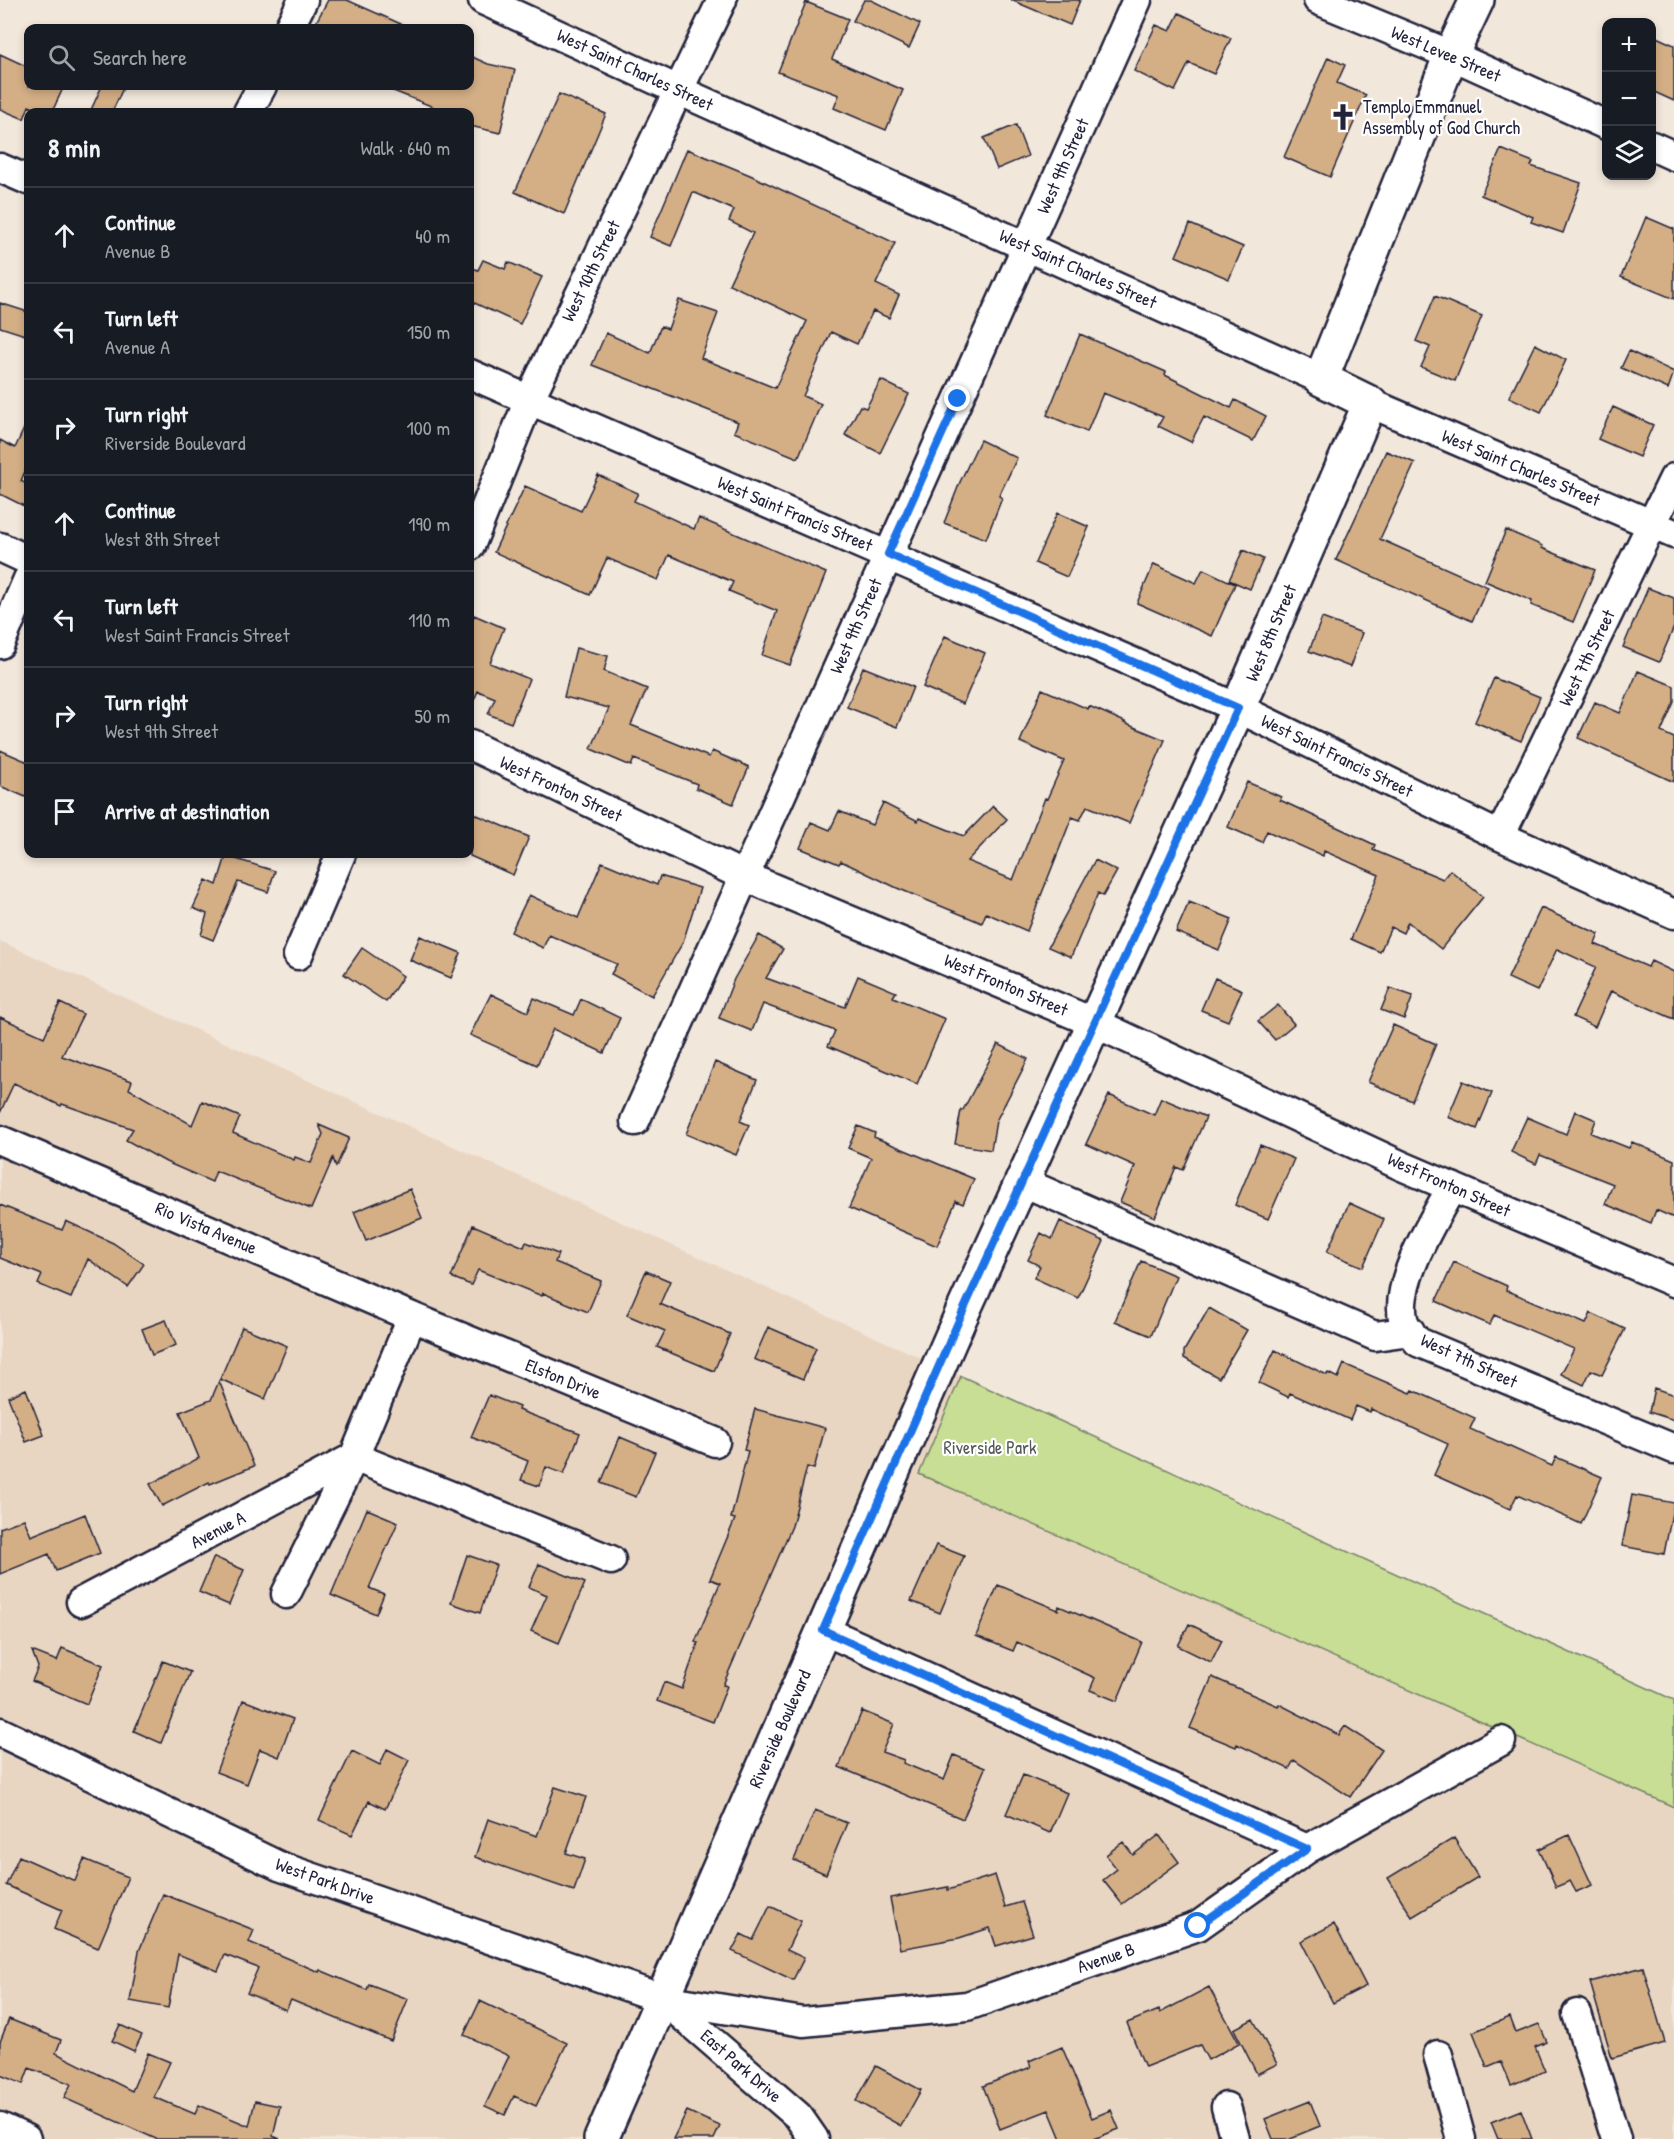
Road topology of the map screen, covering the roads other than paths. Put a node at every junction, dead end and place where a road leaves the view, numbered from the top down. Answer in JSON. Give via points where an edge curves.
{"nodes":[{"id":1,"x":303,"y":0,"type":"edge"},
{"id":2,"x":483,"y":0,"type":"edge"},
{"id":3,"x":722,"y":0,"type":"edge"},
{"id":4,"x":1137,"y":0,"type":"edge"},
{"id":5,"x":1318,"y":0,"type":"edge"},
{"id":6,"x":1477,"y":0,"type":"edge"},
{"id":7,"x":292,"y":24,"type":"edge"},
{"id":8,"x":1451,"y":55,"type":"junction"},
{"id":9,"x":260,"y":90,"type":"edge"},
{"id":10,"x":678,"y":90,"type":"junction"},
{"id":11,"x":250,"y":108,"type":"edge"},
{"id":12,"x":1602,"y":124,"type":"edge"},
{"id":13,"x":1656,"y":148,"type":"edge"},
{"id":14,"x":1674,"y":156,"type":"edge"},
{"id":15,"x":0,"y":168,"type":"edge"},
{"id":16,"x":24,"y":178,"type":"edge"},
{"id":17,"x":1027,"y":246,"type":"junction"},
{"id":18,"x":474,"y":376,"type":"edge"},
{"id":19,"x":1321,"y":379,"type":"junction"},
{"id":20,"x":529,"y":400,"type":"junction"},
{"id":21,"x":1370,"y":403,"type":"junction"},
{"id":22,"x":1674,"y":478,"type":"edge"},
{"id":23,"x":1663,"y":530,"type":"edge"},
{"id":24,"x":474,"y":536,"type":"edge"},
{"id":25,"x":0,"y":547,"type":"edge"},
{"id":26,"x":888,"y":554,"type":"junction"},
{"id":27,"x":24,"y":558,"type":"edge"},
{"id":28,"x":24,"y":588,"type":"edge"},
{"id":29,"x":0,"y":644,"type":"edge"},
{"id":30,"x":1238,"y":708,"type":"junction"},
{"id":31,"x":474,"y":747,"type":"edge"},
{"id":32,"x":1500,"y":836,"type":"junction"},
{"id":33,"x":339,"y":858,"type":"edge"},
{"id":34,"x":744,"y":876,"type":"junction"},
{"id":35,"x":1674,"y":914,"type":"edge"},
{"id":36,"x":297,"y":954,"type":"dead end"},
{"id":37,"x":1095,"y":1023,"type":"junction"},
{"id":38,"x":635,"y":1121,"type":"dead end"},
{"id":39,"x":0,"y":1140,"type":"edge"},
{"id":40,"x":1023,"y":1182,"type":"junction"},
{"id":41,"x":1452,"y":1187,"type":"junction"},
{"id":42,"x":1674,"y":1282,"type":"edge"},
{"id":43,"x":412,"y":1317,"type":"junction"},
{"id":44,"x":959,"y":1320,"type":"joint"},
{"id":45,"x":1410,"y":1331,"type":"junction"},
{"id":46,"x":715,"y":1442,"type":"dead end"},
{"id":47,"x":1674,"y":1449,"type":"edge"},
{"id":48,"x":354,"y":1456,"type":"junction"},
{"id":49,"x":611,"y":1560,"type":"dead end"},
{"id":50,"x":286,"y":1594,"type":"dead end"},
{"id":51,"x":81,"y":1602,"type":"dead end"},
{"id":52,"x":823,"y":1630,"type":"junction"},
{"id":53,"x":0,"y":1732,"type":"edge"},
{"id":54,"x":1501,"y":1741,"type":"dead end"},
{"id":55,"x":1307,"y":1849,"type":"junction"},
{"id":56,"x":663,"y":1999,"type":"junction"},
{"id":57,"x":1577,"y":2014,"type":"dead end"},
{"id":58,"x":1438,"y":2055,"type":"dead end"},
{"id":59,"x":1226,"y":2107,"type":"dead end"},
{"id":60,"x":0,"y":2127,"type":"edge"},
{"id":61,"x":26,"y":2139,"type":"edge"},
{"id":62,"x":601,"y":2139,"type":"edge"},
{"id":63,"x":814,"y":2139,"type":"edge"},
{"id":64,"x":1235,"y":2139,"type":"edge"},
{"id":65,"x":1461,"y":2139,"type":"edge"},
{"id":66,"x":1616,"y":2139,"type":"edge"}],
"edges":[{"from":1,"to":7,"type":"street"},
{"from":2,"to":10,"type":"street","name":"West Saint Charles Street"},
{"from":3,"to":10,"type":"street","name":"West 10th Street"},
{"from":4,"to":17,"type":"street","name":"West 9th Street"},
{"from":5,"to":8,"type":"street","name":"West Levee Street"},
{"from":6,"to":8,"type":"street"},
{"from":8,"to":12,"type":"street","name":"West Levee Street"},
{"from":8,"to":19,"type":"street"},
{"from":9,"to":11,"type":"street"},
{"from":10,"to":17,"type":"street","name":"West Saint Charles Street"},
{"from":10,"to":20,"type":"street","name":"West 10th Street"},
{"from":13,"to":14,"type":"street"},
{"from":15,"to":16,"type":"street"},
{"from":17,"to":19,"type":"street","name":"West Saint Charles Street"},
{"from":17,"to":26,"type":"street","name":"West 9th Street"},
{"from":18,"to":20,"type":"street","name":"West Saint Francis Street"},
{"from":19,"to":21,"type":"street","name":"West Saint Charles Street"},
{"from":20,"to":24,"type":"street","name":"West 10th Street"},
{"from":20,"to":26,"type":"street","name":"West Saint Francis Street"},
{"from":21,"to":23,"type":"street","name":"West Saint Charles Street"},
{"from":21,"to":30,"type":"street","name":"West 8th Street"},
{"from":22,"to":23,"type":"street","name":"West 7th Street"},
{"from":23,"to":32,"type":"street","name":"West 7th Street"},
{"from":25,"to":27,"type":"street"},
{"from":26,"to":30,"type":"street","name":"West Saint Francis Street"},
{"from":26,"to":34,"type":"street","name":"West 9th Street"},
{"from":28,"to":29,"type":"street"},
{"from":30,"to":32,"type":"street","name":"West Saint Francis Street"},
{"from":30,"to":37,"type":"street","name":"West 8th Street"},
{"from":31,"to":34,"type":"street","name":"West Fronton Street"},
{"from":32,"to":35,"type":"street","name":"West Saint Francis Street"},
{"from":33,"to":36,"type":"street"},
{"from":34,"to":37,"type":"street","name":"West Fronton Street"},
{"from":34,"to":38,"type":"street","name":"West 9th Street"},
{"from":37,"to":40,"type":"street","name":"West 8th Street"},
{"from":37,"to":41,"type":"street","name":"West Fronton Street"},
{"from":39,"to":43,"type":"street","name":"Rio Vista Avenue"},
{"from":40,"to":44,"type":"street","name":"West 8th Street"},
{"from":40,"to":45,"type":"street","via":[[1375,1335]]},
{"from":41,"to":42,"type":"street","name":"West Fronton Street"},
{"from":41,"to":45,"type":"street","name":"West 7th Street","via":[[1422,1240],[1403,1290],[1402,1319]]},
{"from":43,"to":46,"type":"street","name":"Elston Drive"},
{"from":43,"to":48,"type":"street"},
{"from":44,"to":52,"type":"street","name":"Riverside Boulevard"},
{"from":45,"to":47,"type":"street","name":"West 7th Street","via":[[1418,1342]]},
{"from":48,"to":49,"type":"street"},
{"from":48,"to":50,"type":"street"},
{"from":48,"to":51,"type":"street","name":"Avenue A"},
{"from":52,"to":55,"type":"street"},
{"from":52,"to":56,"type":"street","name":"Riverside Boulevard"},
{"from":53,"to":56,"type":"street","name":"West Park Drive","via":[[279,1866]]},
{"from":54,"to":55,"type":"street","name":"Avenue B"},
{"from":55,"to":56,"type":"street","name":"Avenue B","via":[[1198,1926],[967,2006],[803,2022]]},
{"from":56,"to":62,"type":"street","name":"Riverside Boulevard"},
{"from":56,"to":63,"type":"street","name":"East Park Drive","via":[[798,2116]]},
{"from":57,"to":66,"type":"street"},
{"from":58,"to":65,"type":"street"},
{"from":59,"to":64,"type":"street"},
{"from":60,"to":61,"type":"street"}]}
